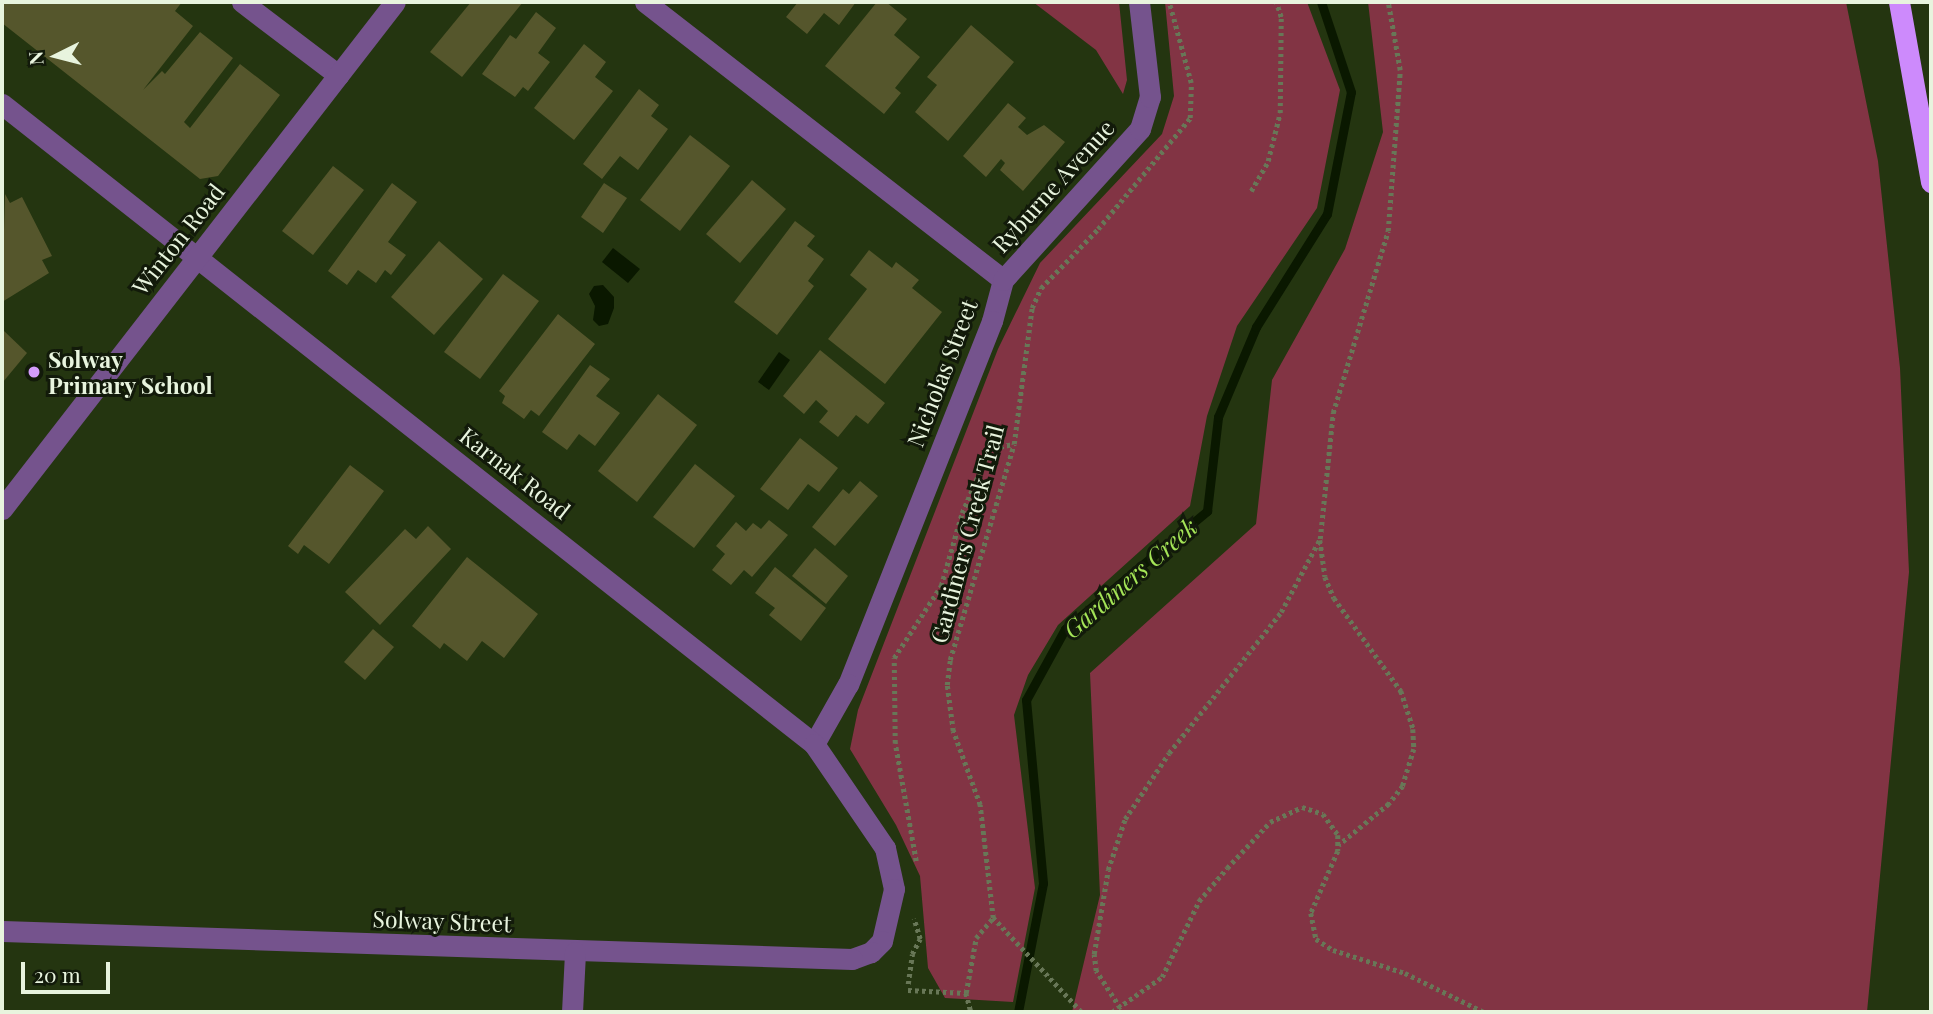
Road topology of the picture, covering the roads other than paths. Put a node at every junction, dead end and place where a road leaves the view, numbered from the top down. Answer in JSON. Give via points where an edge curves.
{"nodes":[{"id":1,"x":242,"y":2,"type":"edge"},
{"id":2,"x":395,"y":2,"type":"edge"},
{"id":3,"x":645,"y":2,"type":"edge"},
{"id":4,"x":1139,"y":2,"type":"edge"},
{"id":5,"x":1899,"y":2,"type":"edge"},
{"id":6,"x":338,"y":75,"type":"junction"},
{"id":7,"x":2,"y":104,"type":"edge"},
{"id":8,"x":1931,"y":182,"type":"edge"},
{"id":9,"x":198,"y":256,"type":"junction"},
{"id":10,"x":1003,"y":280,"type":"junction"},
{"id":11,"x":2,"y":509,"type":"edge"},
{"id":12,"x":814,"y":744,"type":"junction"},
{"id":13,"x":2,"y":931,"type":"edge"},
{"id":14,"x":878,"y":947,"type":"joint"},
{"id":15,"x":575,"y":952,"type":"junction"},
{"id":16,"x":572,"y":1012,"type":"edge"}],
"edges":[{"from":1,"to":6,"type":"street"},
{"from":2,"to":6,"type":"street","name":"Winton Road"},
{"from":3,"to":10,"type":"street","name":"Nicholas Street"},
{"from":4,"to":10,"type":"street","name":"Ryburne Avenue","via":[[1150,97],[1140,130]]},
{"from":5,"to":8,"type":"highway"},
{"from":6,"to":9,"type":"street","name":"Winton Road"},
{"from":7,"to":9,"type":"street","name":"Karnak Road"},
{"from":9,"to":11,"type":"street","name":"Winton Road"},
{"from":9,"to":12,"type":"street","name":"Karnak Road"},
{"from":10,"to":12,"type":"street","name":"Nicholas Street","via":[[992,321],[848,684]]},
{"from":12,"to":14,"type":"street","name":"Karnak Road","via":[[890,862],[893,904]]},
{"from":13,"to":15,"type":"street","name":"Solway Street"},
{"from":14,"to":15,"type":"street","name":"Solway Street","via":[[852,958]]},
{"from":15,"to":16,"type":"street"}]}
